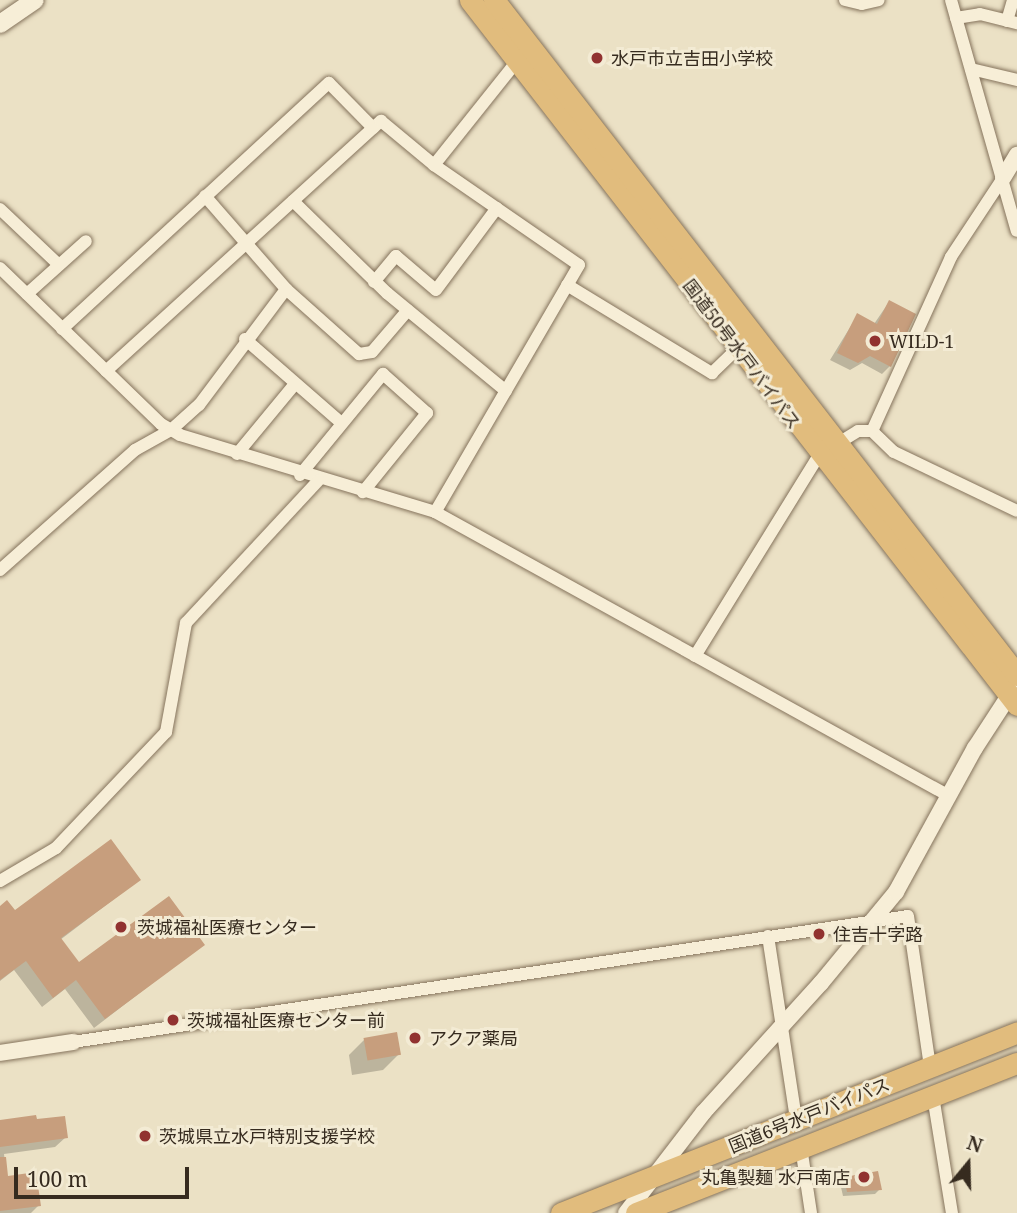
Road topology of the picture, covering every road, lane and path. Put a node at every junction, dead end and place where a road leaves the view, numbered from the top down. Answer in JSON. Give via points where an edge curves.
{"nodes":[{"id":1,"x":35,"y":0,"type":"edge"},
{"id":2,"x":470,"y":0,"type":"edge"},
{"id":3,"x":494,"y":0,"type":"edge"},
{"id":4,"x":845,"y":0,"type":"edge"},
{"id":5,"x":879,"y":0,"type":"edge"},
{"id":6,"x":951,"y":0,"type":"edge"},
{"id":7,"x":1013,"y":0,"type":"edge"},
{"id":8,"x":956,"y":18,"type":"junction"},
{"id":9,"x":2,"y":20,"type":"edge"},
{"id":10,"x":1012,"y":22,"type":"edge"},
{"id":11,"x":524,"y":54,"type":"junction"},
{"id":12,"x":971,"y":69,"type":"junction"},
{"id":13,"x":1017,"y":80,"type":"edge"},
{"id":14,"x":373,"y":128,"type":"junction"},
{"id":15,"x":1017,"y":155,"type":"edge"},
{"id":16,"x":434,"y":165,"type":"junction"},
{"id":17,"x":1003,"y":178,"type":"junction"},
{"id":18,"x":205,"y":196,"type":"junction"},
{"id":19,"x":293,"y":201,"type":"junction"},
{"id":20,"x":497,"y":208,"type":"junction"},
{"id":21,"x":0,"y":209,"type":"edge"},
{"id":22,"x":1017,"y":231,"type":"edge"},
{"id":23,"x":86,"y":241,"type":"dead end"},
{"id":24,"x":247,"y":242,"type":"junction"},
{"id":25,"x":59,"y":265,"type":"junction"},
{"id":26,"x":0,"y":268,"type":"edge"},
{"id":27,"x":374,"y":282,"type":"junction"},
{"id":28,"x":567,"y":285,"type":"junction"},
{"id":29,"x":286,"y":289,"type":"junction"},
{"id":30,"x":27,"y":294,"type":"junction"},
{"id":31,"x":408,"y":310,"type":"junction"},
{"id":32,"x":62,"y":329,"type":"junction"},
{"id":33,"x":245,"y":339,"type":"junction"},
{"id":34,"x":738,"y":348,"type":"junction"},
{"id":35,"x":106,"y":371,"type":"junction"},
{"id":36,"x":295,"y":384,"type":"junction"},
{"id":37,"x":506,"y":391,"type":"junction"},
{"id":38,"x":340,"y":422,"type":"junction"},
{"id":39,"x":171,"y":430,"type":"junction"},
{"id":40,"x":872,"y":431,"type":"junction"},
{"id":41,"x":827,"y":449,"type":"junction"},
{"id":42,"x":237,"y":454,"type":"junction"},
{"id":43,"x":300,"y":475,"type":"junction"},
{"id":44,"x":319,"y":480,"type":"junction"},
{"id":45,"x":363,"y":492,"type":"junction"},
{"id":46,"x":1017,"y":511,"type":"edge"},
{"id":47,"x":435,"y":512,"type":"junction"},
{"id":48,"x":5,"y":557,"type":"edge"},
{"id":49,"x":0,"y":570,"type":"edge"},
{"id":50,"x":695,"y":656,"type":"junction"},
{"id":51,"x":1017,"y":675,"type":"edge"},
{"id":52,"x":1014,"y":694,"type":"edge"},
{"id":53,"x":949,"y":796,"type":"junction"},
{"id":54,"x":0,"y":881,"type":"edge"},
{"id":55,"x":874,"y":920,"type":"junction"},
{"id":56,"x":768,"y":936,"type":"junction"},
{"id":57,"x":781,"y":1027,"type":"junction"},
{"id":58,"x":1017,"y":1032,"type":"edge"},
{"id":59,"x":73,"y":1042,"type":"joint"},
{"id":60,"x":0,"y":1053,"type":"edge"},
{"id":61,"x":1017,"y":1063,"type":"edge"},
{"id":62,"x":930,"y":1067,"type":"junction"},
{"id":63,"x":933,"y":1096,"type":"junction"},
{"id":64,"x":796,"y":1119,"type":"junction"},
{"id":65,"x":801,"y":1147,"type":"junction"},
{"id":66,"x":654,"y":1176,"type":"junction"},
{"id":67,"x":561,"y":1213,"type":"edge"},
{"id":68,"x":626,"y":1213,"type":"edge"},
{"id":69,"x":636,"y":1213,"type":"edge"},
{"id":70,"x":811,"y":1213,"type":"edge"},
{"id":71,"x":952,"y":1213,"type":"edge"}],
"edges":[{"from":1,"to":9,"type":"main road"},
{"from":2,"to":11,"type":"highway","name":"国道50号水戸バイパス"},
{"from":3,"to":11,"type":"highway","name":"国道50号水戸バイパス"},
{"from":4,"to":5,"type":"street","via":[[862,4]]},
{"from":6,"to":8,"type":"street"},
{"from":7,"to":10,"type":"street"},
{"from":8,"to":10,"type":"street","via":[[980,13]]},
{"from":8,"to":12,"type":"street"},
{"from":11,"to":16,"type":"street"},
{"from":11,"to":34,"type":"highway","name":"国道50号水戸バイパス"},
{"from":11,"to":41,"type":"highway","name":"国道50号水戸バイパス"},
{"from":12,"to":13,"type":"street"},
{"from":12,"to":17,"type":"street"},
{"from":14,"to":16,"type":"street","via":[[381,121]]},
{"from":14,"to":18,"type":"street","via":[[329,83]]},
{"from":14,"to":19,"type":"street"},
{"from":15,"to":17,"type":"street"},
{"from":16,"to":20,"type":"street"},
{"from":17,"to":22,"type":"street"},
{"from":17,"to":40,"type":"street","via":[[951,257]]},
{"from":18,"to":24,"type":"street"},
{"from":18,"to":32,"type":"street"},
{"from":19,"to":24,"type":"street"},
{"from":19,"to":27,"type":"street"},
{"from":20,"to":27,"type":"street","via":[[436,290],[396,256]]},
{"from":20,"to":28,"type":"street","via":[[579,265]]},
{"from":21,"to":25,"type":"street"},
{"from":23,"to":25,"type":"street"},
{"from":24,"to":29,"type":"street"},
{"from":24,"to":35,"type":"street"},
{"from":25,"to":30,"type":"street"},
{"from":26,"to":30,"type":"street"},
{"from":27,"to":31,"type":"street"},
{"from":28,"to":34,"type":"street","via":[[712,373]]},
{"from":28,"to":37,"type":"street"},
{"from":29,"to":31,"type":"street","via":[[359,354],[372,352]]},
{"from":29,"to":33,"type":"street"},
{"from":30,"to":32,"type":"street"},
{"from":31,"to":37,"type":"street"},
{"from":32,"to":35,"type":"street"},
{"from":33,"to":36,"type":"street"},
{"from":33,"to":39,"type":"street","via":[[199,405]]},
{"from":34,"to":41,"type":"highway","name":"国道50号水戸バイパス"},
{"from":35,"to":39,"type":"street"},
{"from":36,"to":38,"type":"street"},
{"from":36,"to":42,"type":"street"},
{"from":37,"to":47,"type":"street"},
{"from":38,"to":43,"type":"street"},
{"from":38,"to":45,"type":"street","via":[[383,374],[428,414]]},
{"from":39,"to":42,"type":"street"},
{"from":39,"to":48,"type":"street","via":[[135,450]]},
{"from":40,"to":41,"type":"street","via":[[858,431]]},
{"from":40,"to":46,"type":"street","via":[[894,452]]},
{"from":41,"to":50,"type":"street"},
{"from":41,"to":51,"type":"highway","name":"国道50号水戸バイパス"},
{"from":41,"to":52,"type":"highway","name":"国道50号水戸バイパス"},
{"from":42,"to":43,"type":"street"},
{"from":43,"to":44,"type":"street"},
{"from":44,"to":45,"type":"street"},
{"from":44,"to":54,"type":"street","via":[[186,623],[166,732],[56,848]]},
{"from":45,"to":47,"type":"street"},
{"from":47,"to":50,"type":"street"},
{"from":48,"to":49,"type":"street"},
{"from":50,"to":53,"type":"street"},
{"from":52,"to":53,"type":"street"},
{"from":53,"to":55,"type":"street","via":[[915,860]]},
{"from":55,"to":56,"type":"street"},
{"from":55,"to":57,"type":"street"},
{"from":55,"to":62,"type":"street","via":[[908,916]]},
{"from":56,"to":57,"type":"street"},
{"from":56,"to":59,"type":"street"},
{"from":57,"to":64,"type":"street"},
{"from":57,"to":66,"type":"street"},
{"from":58,"to":62,"type":"highway","name":"国道6号水戸バイパス"},
{"from":59,"to":60,"type":"street"},
{"from":61,"to":63,"type":"highway","name":"国道6号水戸バイパス"},
{"from":62,"to":64,"type":"highway","name":"国道6号水戸バイパス"},
{"from":63,"to":65,"type":"highway","name":"国道6号水戸バイパス"},
{"from":63,"to":71,"type":"street"},
{"from":64,"to":66,"type":"highway","name":"国道6号水戸バイパス"},
{"from":65,"to":69,"type":"highway","name":"国道6号水戸バイパス"},
{"from":65,"to":70,"type":"street"},
{"from":66,"to":67,"type":"highway","name":"国道6号水戸バイパス"},
{"from":66,"to":68,"type":"street"}]}
